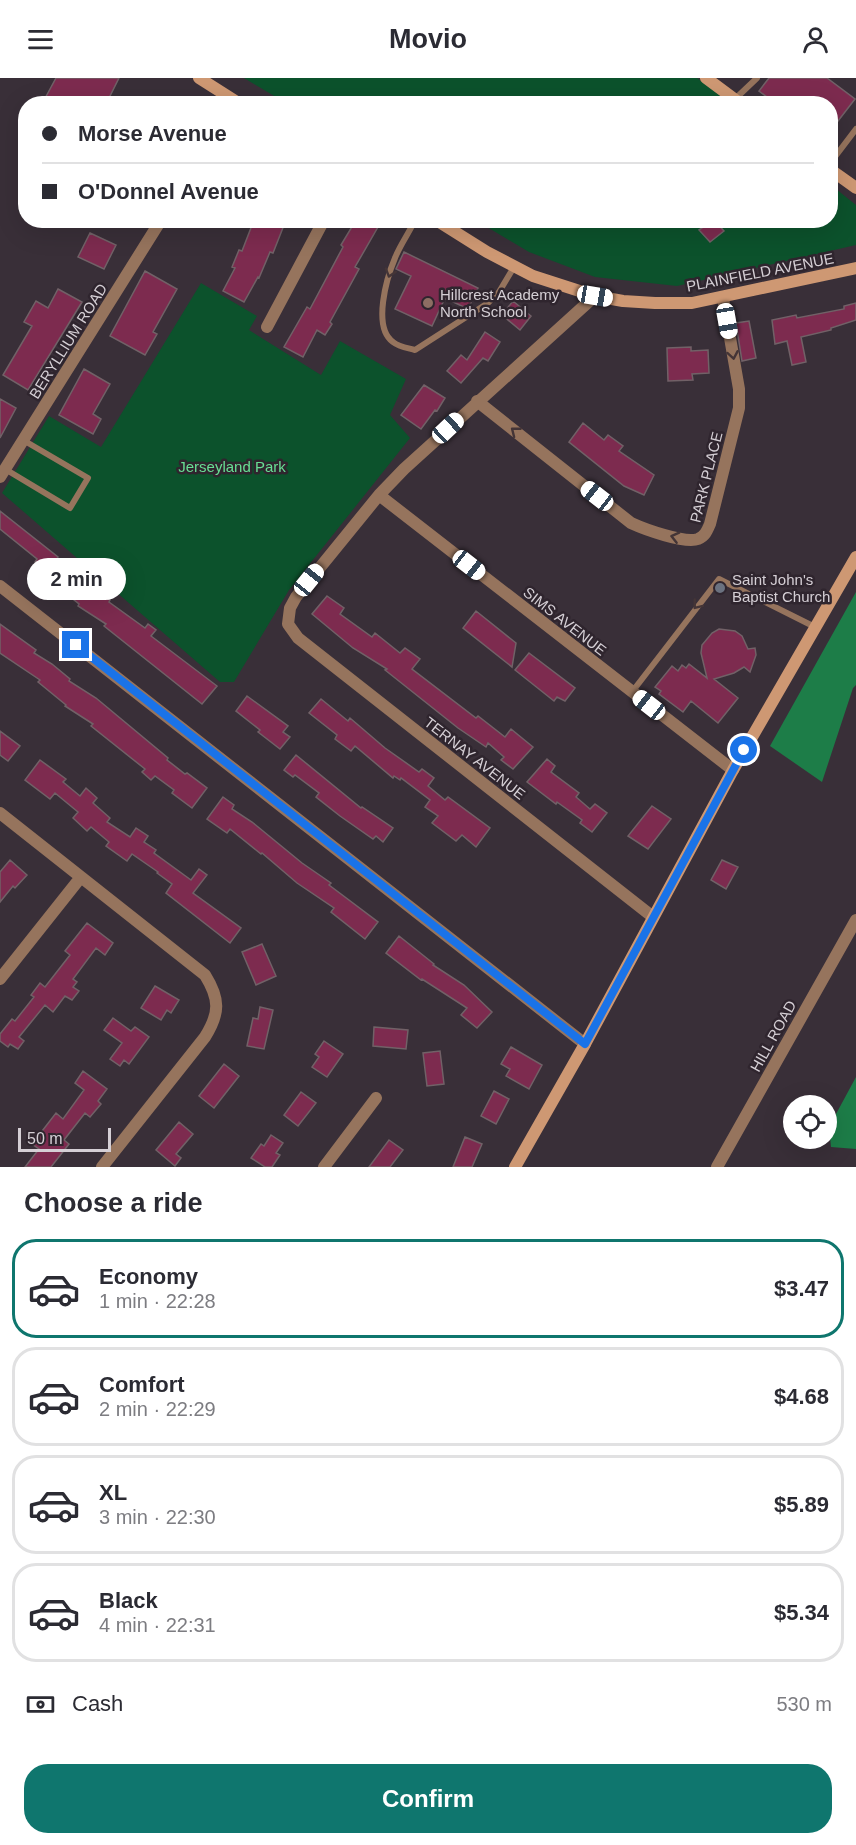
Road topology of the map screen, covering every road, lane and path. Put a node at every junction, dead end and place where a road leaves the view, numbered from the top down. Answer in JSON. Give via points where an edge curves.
{"nodes":[{"id":1,"x":199,"y":78,"type":"edge"},
{"id":2,"x":706,"y":78,"type":"edge"},
{"id":3,"x":757,"y":78,"type":"edge"},
{"id":4,"x":226,"y":96,"type":"edge"},
{"id":5,"x":731,"y":96,"type":"edge"},
{"id":6,"x":742,"y":96,"type":"edge"},
{"id":7,"x":856,"y":129,"type":"edge"},
{"id":8,"x":838,"y":153,"type":"edge"},
{"id":9,"x":838,"y":175,"type":"edge"},
{"id":10,"x":856,"y":188,"type":"edge"},
{"id":11,"x":156,"y":228,"type":"edge"},
{"id":12,"x":320,"y":228,"type":"edge"},
{"id":13,"x":411,"y":228,"type":"edge"},
{"id":14,"x":449,"y":228,"type":"edge"},
{"id":15,"x":514,"y":267,"type":"junction"},
{"id":16,"x":856,"y":268,"type":"edge"},
{"id":17,"x":595,"y":296,"type":"junction"},
{"id":18,"x":723,"y":298,"type":"junction"},
{"id":19,"x":267,"y":327,"type":"dead end"},
{"id":20,"x":477,"y":401,"type":"junction"},
{"id":21,"x":23,"y":440,"type":"junction"},
{"id":22,"x":2,"y":473,"type":"edge"},
{"id":23,"x":379,"y":495,"type":"junction"},
{"id":24,"x":856,"y":556,"type":"edge"},
{"id":25,"x":0,"y":586,"type":"edge"},
{"id":26,"x":816,"y":627,"type":"junction"},
{"id":27,"x":632,"y":692,"type":"junction"},
{"id":28,"x":733,"y":770,"type":"junction"},
{"id":29,"x":0,"y":813,"type":"edge"},
{"id":30,"x":81,"y":877,"type":"junction"},
{"id":31,"x":653,"y":917,"type":"junction"},
{"id":32,"x":856,"y":920,"type":"edge"},
{"id":33,"x":0,"y":979,"type":"edge"},
{"id":34,"x":585,"y":1044,"type":"junction"},
{"id":35,"x":376,"y":1098,"type":"dead end"},
{"id":36,"x":102,"y":1167,"type":"edge"},
{"id":37,"x":324,"y":1167,"type":"edge"},
{"id":38,"x":516,"y":1167,"type":"edge"},
{"id":39,"x":717,"y":1167,"type":"edge"}],
"edges":[{"from":1,"to":4,"type":"street"},
{"from":2,"to":5,"type":"street"},
{"from":3,"to":6,"type":"lane"},
{"from":7,"to":8,"type":"lane"},
{"from":9,"to":10,"type":"street"},
{"from":11,"to":21,"type":"street","name":"BERYLLIUM ROAD"},
{"from":12,"to":19,"type":"street"},
{"from":13,"to":15,"type":"lane","one_way":true,"via":[[387,279],[382,315],[384,332],[400,346],[415,350],[488,303]]},
{"from":14,"to":15,"type":"street","name":"PLAINFIELD AVENUE"},
{"from":15,"to":17,"type":"street","name":"PLAINFIELD AVENUE"},
{"from":16,"to":18,"type":"street","name":"PLAINFIELD AVENUE"},
{"from":17,"to":18,"type":"street","name":"PLAINFIELD AVENUE","via":[[656,303]]},
{"from":17,"to":20,"type":"street"},
{"from":18,"to":20,"type":"street","name":"PARK PLACE","one_way":true,"via":[[739,408],[711,524],[697,540],[631,523]]},
{"from":20,"to":23,"type":"street"},
{"from":21,"to":22,"type":"street","name":"BERYLLIUM ROAD"},
{"from":21,"to":22,"type":"lane","via":[[88,478],[70,508]]},
{"from":23,"to":27,"type":"street","name":"SIMS AVENUE"},
{"from":23,"to":31,"type":"street","name":"TERNAY AVENUE","via":[[296,597],[288,624],[298,638]]},
{"from":24,"to":26,"type":"street"},
{"from":25,"to":34,"type":"street"},
{"from":26,"to":27,"type":"lane","one_way":true,"via":[[719,579]]},
{"from":26,"to":28,"type":"street"},
{"from":27,"to":28,"type":"street","name":"SIMS AVENUE"},
{"from":28,"to":31,"type":"street"},
{"from":29,"to":30,"type":"street"},
{"from":30,"to":33,"type":"street"},
{"from":30,"to":36,"type":"street","via":[[205,975],[217,1006],[205,1037]]},
{"from":31,"to":34,"type":"street"},
{"from":32,"to":39,"type":"street","name":"HILL ROAD"},
{"from":34,"to":38,"type":"street"},
{"from":35,"to":37,"type":"street"}]}
